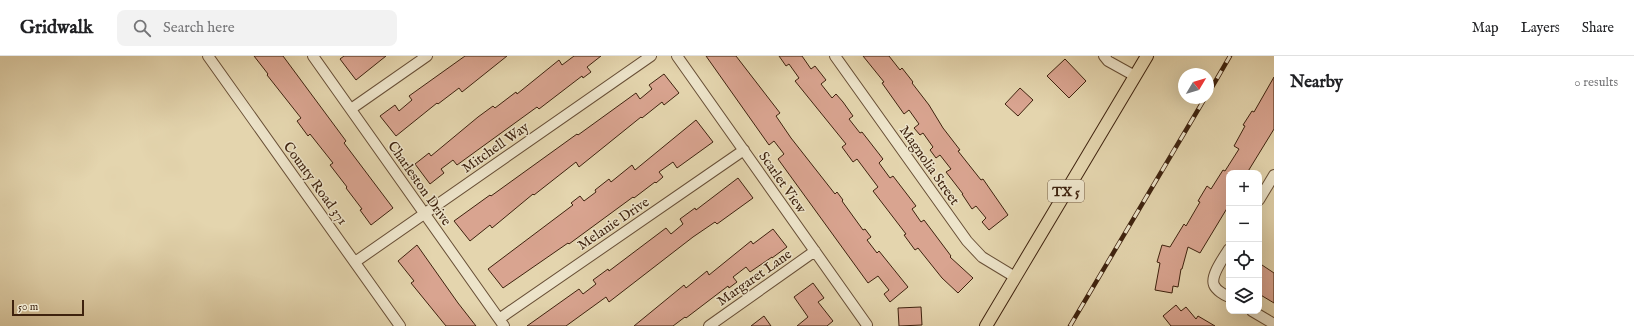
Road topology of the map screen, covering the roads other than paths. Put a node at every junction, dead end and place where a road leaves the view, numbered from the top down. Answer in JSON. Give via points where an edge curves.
{"nodes":[{"id":1,"x":208,"y":56,"type":"edge"},
{"id":2,"x":313,"y":56,"type":"edge"},
{"id":3,"x":427,"y":56,"type":"edge"},
{"id":4,"x":651,"y":56,"type":"edge"},
{"id":5,"x":677,"y":56,"type":"edge"},
{"id":6,"x":835,"y":56,"type":"edge"},
{"id":7,"x":1104,"y":56,"type":"edge"},
{"id":8,"x":1147,"y":56,"type":"edge"},
{"id":9,"x":1136,"y":76,"type":"junction"},
{"id":10,"x":351,"y":109,"type":"junction"},
{"id":11,"x":744,"y":150,"type":"junction"},
{"id":12,"x":1274,"y":175,"type":"edge"},
{"id":13,"x":1262,"y":195,"type":"edge"},
{"id":14,"x":425,"y":213,"type":"junction"},
{"id":15,"x":815,"y":251,"type":"junction"},
{"id":16,"x":1226,"y":254,"type":"edge"},
{"id":17,"x":355,"y":262,"type":"junction"},
{"id":18,"x":1014,"y":277,"type":"junction"},
{"id":19,"x":1226,"y":296,"type":"edge"},
{"id":20,"x":1257,"y":314,"type":"edge"},
{"id":21,"x":501,"y":322,"type":"edge"},
{"id":22,"x":1274,"y":324,"type":"edge"},
{"id":23,"x":712,"y":325,"type":"edge"},
{"id":24,"x":867,"y":325,"type":"dead end"},
{"id":25,"x":400,"y":326,"type":"edge"},
{"id":26,"x":986,"y":326,"type":"edge"}],
"edges":[{"from":1,"to":17,"type":"street","name":"County Road 371"},
{"from":2,"to":10,"type":"street","name":"Charleston Drive"},
{"from":3,"to":10,"type":"street"},
{"from":4,"to":14,"type":"street","name":"Mitchell Way"},
{"from":5,"to":11,"type":"street","name":"Scarlet View"},
{"from":6,"to":18,"type":"street","name":"Magnolia Street","via":[[967,241],[982,257]]},
{"from":7,"to":9,"type":"street","via":[[1108,61]]},
{"from":8,"to":9,"type":"main road","number":"TX 5"},
{"from":9,"to":18,"type":"main road","number":"TX 5"},
{"from":10,"to":14,"type":"street","name":"Charleston Drive"},
{"from":11,"to":15,"type":"street","name":"Scarlet View"},
{"from":11,"to":21,"type":"street","name":"Melanie Drive"},
{"from":12,"to":13,"type":"street"},
{"from":14,"to":17,"type":"street","name":"Mitchell Way"},
{"from":14,"to":21,"type":"street","name":"Charleston Drive"},
{"from":15,"to":23,"type":"street","name":"Margaret Lane"},
{"from":15,"to":24,"type":"street","name":"Scarlet View"},
{"from":16,"to":19,"type":"street","via":[[1213,278],[1214,285]]},
{"from":17,"to":25,"type":"street","name":"County Road 371"},
{"from":18,"to":26,"type":"main road","number":"TX 5"},
{"from":20,"to":22,"type":"street"}]}
